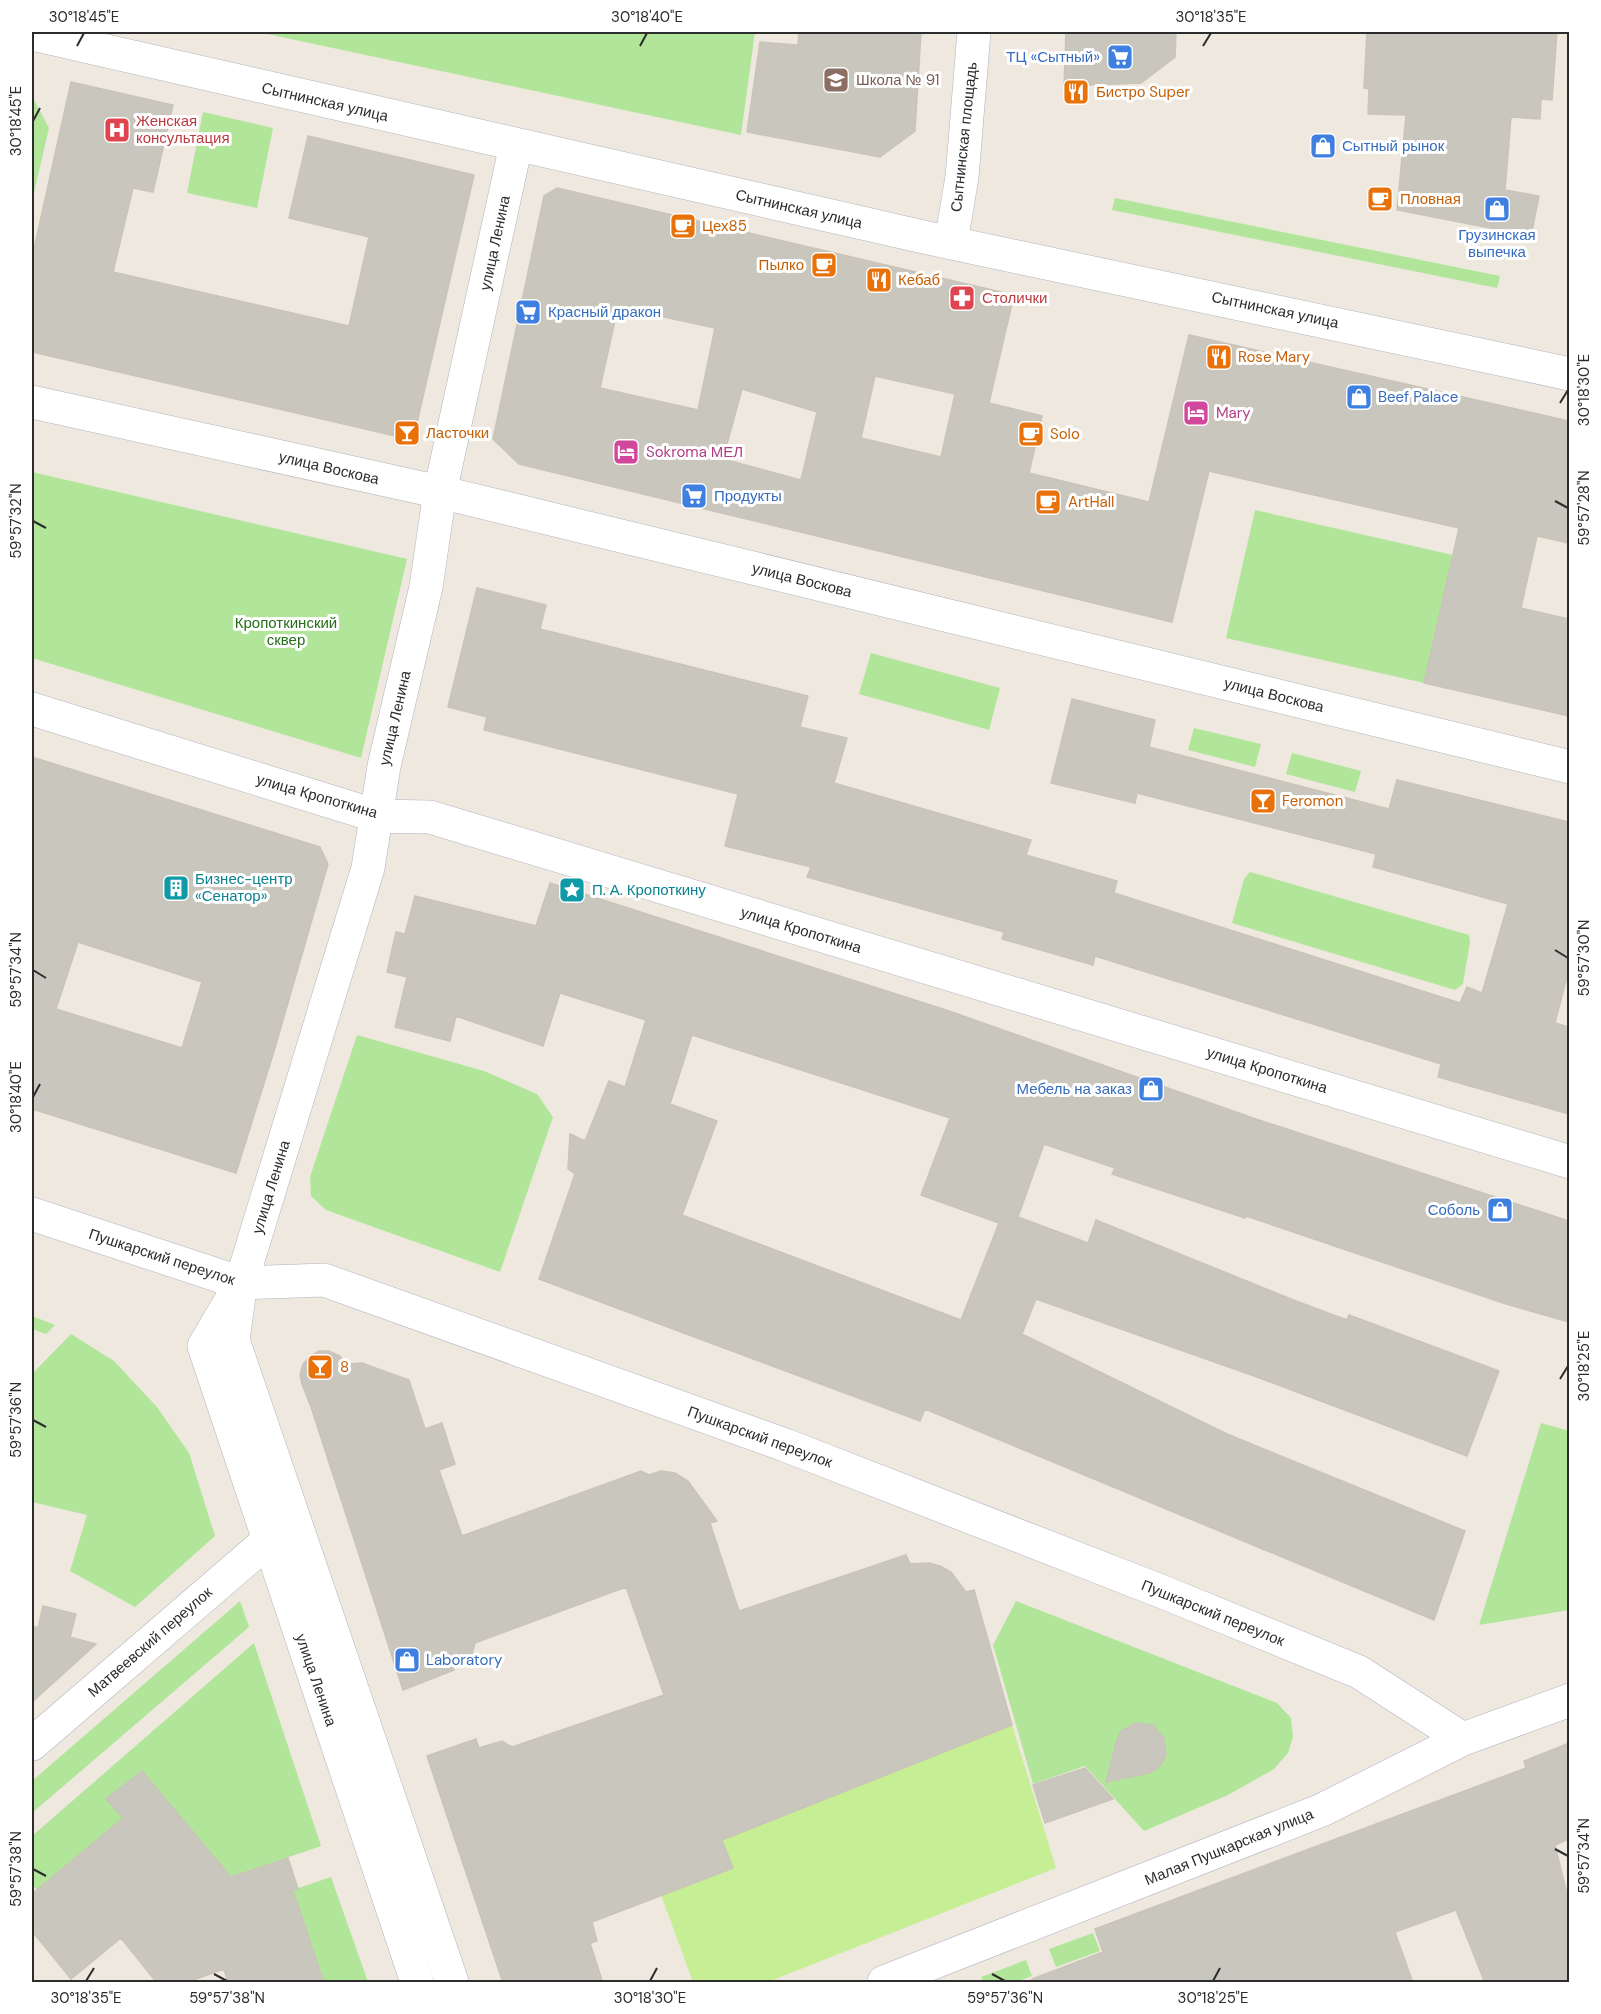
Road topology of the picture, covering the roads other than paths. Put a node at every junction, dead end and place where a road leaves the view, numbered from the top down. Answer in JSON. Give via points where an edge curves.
{"nodes":[{"id":1,"x":974,"y":32,"type":"edge"},
{"id":2,"x":32,"y":34,"type":"edge"},
{"id":3,"x":516,"y":145,"type":"junction"},
{"id":4,"x":951,"y":242,"type":"junction"},
{"id":5,"x":1569,"y":374,"type":"edge"},
{"id":6,"x":32,"y":402,"type":"edge"},
{"id":7,"x":440,"y":492,"type":"junction"},
{"id":8,"x":32,"y":710,"type":"edge"},
{"id":9,"x":1569,"y":767,"type":"edge"},
{"id":10,"x":377,"y":816,"type":"junction"},
{"id":11,"x":1569,"y":1162,"type":"edge"},
{"id":12,"x":32,"y":1214,"type":"edge"},
{"id":13,"x":241,"y":1282,"type":"junction"},
{"id":14,"x":268,"y":1540,"type":"junction"},
{"id":15,"x":1569,"y":1700,"type":"edge"},
{"id":16,"x":1463,"y":1739,"type":"junction"},
{"id":17,"x":32,"y":1744,"type":"edge"},
{"id":18,"x":417,"y":1983,"type":"edge"},
{"id":19,"x":452,"y":1983,"type":"edge"},
{"id":20,"x":884,"y":1983,"type":"edge"}],
"edges":[{"from":1,"to":4,"type":"street","name":"Сытнинская площадь","via":[[964,158]]},
{"from":2,"to":3,"type":"street","name":"Сытнинская улица"},
{"from":3,"to":4,"type":"street","name":"Сытнинская улица"},
{"from":3,"to":7,"type":"street","name":"улица Ленина"},
{"from":4,"to":5,"type":"street","name":"Сытнинская улица"},
{"from":6,"to":7,"type":"street","name":"улица Воскова"},
{"from":7,"to":9,"type":"street","name":"улица Воскова"},
{"from":7,"to":10,"type":"street","name":"улица Ленина","via":[[429,572],[384,766]]},
{"from":8,"to":10,"type":"street","name":"улица Кропоткина"},
{"from":10,"to":11,"type":"street","name":"улица Кропоткина","via":[[430,817]]},
{"from":10,"to":13,"type":"street","name":"улица Ленина","via":[[369,868]]},
{"from":12,"to":13,"type":"street","name":"Пушкарский переулок"},
{"from":13,"to":14,"type":"street","name":"улица Ленина","via":[[204,1346]]},
{"from":13,"to":16,"type":"street","name":"Пушкарский переулок","via":[[324,1280],[785,1445],[1359,1672]]},
{"from":13,"to":19,"type":"street","name":"улица Ленина","via":[[233,1340]]},
{"from":14,"to":17,"type":"street","name":"Матвеевский переулок"},
{"from":14,"to":18,"type":"street","name":"улица Ленина"},
{"from":15,"to":16,"type":"street","name":"Малая Пушкарская улица"},
{"from":16,"to":20,"type":"street","name":"Малая Пушкарская улица","via":[[1322,1810]]}]}
